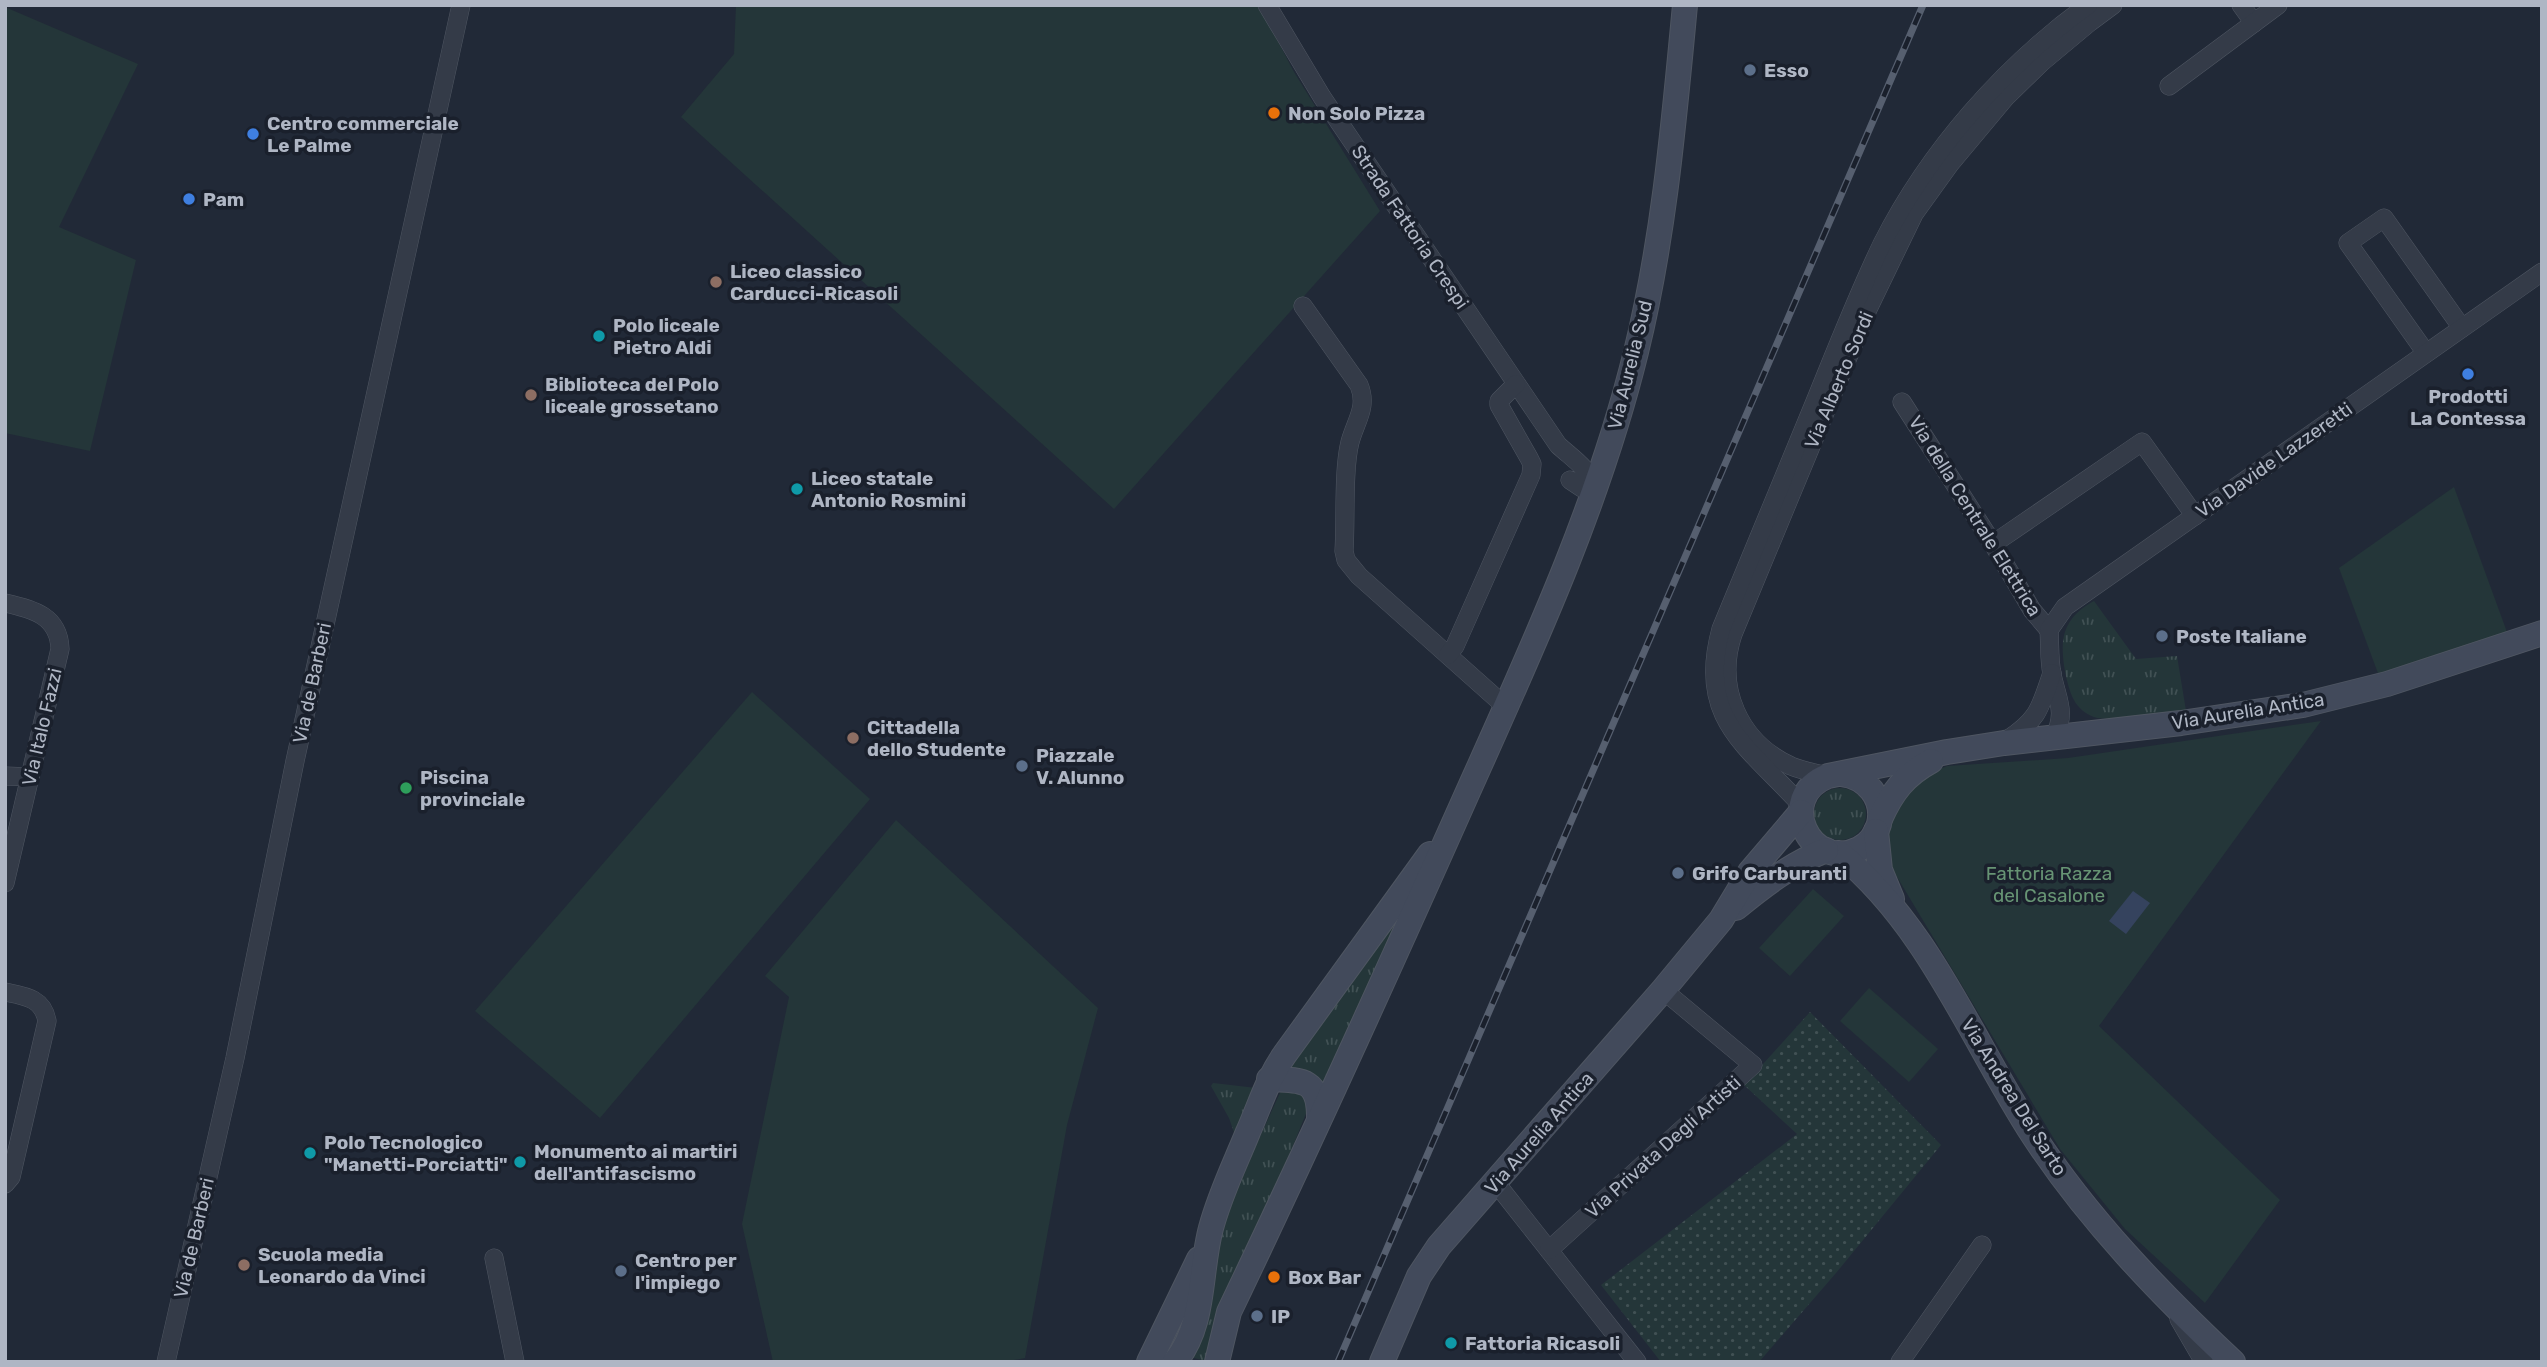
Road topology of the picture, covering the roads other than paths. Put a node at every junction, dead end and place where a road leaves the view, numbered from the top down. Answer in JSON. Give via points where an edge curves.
{"nodes":[{"id":1,"x":461,"y":5,"type":"edge"},
{"id":2,"x":1266,"y":5,"type":"edge"},
{"id":3,"x":1685,"y":5,"type":"edge"},
{"id":4,"x":2088,"y":5,"type":"edge"},
{"id":5,"x":2113,"y":5,"type":"edge"},
{"id":6,"x":2241,"y":5,"type":"edge"},
{"id":7,"x":2278,"y":5,"type":"edge"},
{"id":8,"x":2254,"y":23,"type":"junction"},
{"id":9,"x":2169,"y":86,"type":"dead end"},
{"id":10,"x":2542,"y":272,"type":"edge"},
{"id":11,"x":1303,"y":306,"type":"dead end"},
{"id":12,"x":2462,"y":328,"type":"junction"},
{"id":13,"x":2426,"y":354,"type":"junction"},
{"id":14,"x":1516,"y":384,"type":"junction"},
{"id":15,"x":1902,"y":402,"type":"dead end"},
{"id":16,"x":1558,"y":445,"type":"junction"},
{"id":17,"x":1605,"y":456,"type":"junction"},
{"id":18,"x":1581,"y":463,"type":"junction"},
{"id":19,"x":1570,"y":480,"type":"junction"},
{"id":20,"x":1595,"y":488,"type":"junction"},
{"id":21,"x":2195,"y":516,"type":"junction"},
{"id":22,"x":1582,"y":527,"type":"junction"},
{"id":23,"x":1993,"y":544,"type":"junction"},
{"id":24,"x":5,"y":603,"type":"edge"},
{"id":25,"x":2049,"y":629,"type":"junction"},
{"id":26,"x":2542,"y":633,"type":"edge"},
{"id":27,"x":1448,"y":655,"type":"junction"},
{"id":28,"x":2052,"y":673,"type":"junction"},
{"id":29,"x":2042,"y":704,"type":"junction"},
{"id":30,"x":1506,"y":707,"type":"junction"},
{"id":31,"x":2062,"y":710,"type":"junction"},
{"id":32,"x":2085,"y":734,"type":"junction"},
{"id":33,"x":2054,"y":738,"type":"junction"},
{"id":34,"x":2004,"y":743,"type":"junction"},
{"id":35,"x":1947,"y":752,"type":"junction"},
{"id":36,"x":1835,"y":775,"type":"junction"},
{"id":37,"x":5,"y":776,"type":"edge"},
{"id":38,"x":30,"y":777,"type":"junction"},
{"id":39,"x":1464,"y":803,"type":"junction"},
{"id":40,"x":1801,"y":809,"type":"junction"},
{"id":41,"x":1878,"y":825,"type":"junction"},
{"id":42,"x":1833,"y":852,"type":"junction"},
{"id":43,"x":5,"y":883,"type":"edge"},
{"id":44,"x":1898,"y":912,"type":"junction"},
{"id":45,"x":1721,"y":920,"type":"junction"},
{"id":46,"x":1663,"y":990,"type":"junction"},
{"id":47,"x":5,"y":992,"type":"edge"},
{"id":48,"x":1269,"y":1079,"type":"junction"},
{"id":49,"x":1319,"y":1117,"type":"junction"},
{"id":50,"x":1496,"y":1183,"type":"junction"},
{"id":51,"x":5,"y":1184,"type":"edge"},
{"id":52,"x":1982,"y":1245,"type":"dead end"},
{"id":53,"x":1206,"y":1247,"type":"junction"},
{"id":54,"x":1549,"y":1250,"type":"junction"},
{"id":55,"x":494,"y":1258,"type":"dead end"},
{"id":56,"x":2160,"y":1290,"type":"junction"},
{"id":57,"x":166,"y":1362,"type":"edge"},
{"id":58,"x":515,"y":1362,"type":"edge"},
{"id":59,"x":1149,"y":1362,"type":"edge"},
{"id":60,"x":1175,"y":1362,"type":"edge"},
{"id":61,"x":1217,"y":1362,"type":"edge"},
{"id":62,"x":1382,"y":1362,"type":"edge"},
{"id":63,"x":1637,"y":1362,"type":"edge"},
{"id":64,"x":1900,"y":1362,"type":"edge"},
{"id":65,"x":2204,"y":1362,"type":"edge"},
{"id":66,"x":2233,"y":1362,"type":"edge"}],
"edges":[{"from":1,"to":57,"type":"street","name":"Via de Barberi","via":[[295,761],[240,1059]]},
{"from":2,"to":14,"type":"street","name":"Strada Fattoria Crespi","via":[[1322,97]]},
{"from":3,"to":17,"type":"main road","name":"Via Aurelia Sud","via":[[1657,249],[1637,349]]},
{"from":4,"to":40,"type":"street","name":"Via Alberto Sordi","via":[[1994,88],[1938,154],[1903,207],[1856,303],[1721,629],[1714,673],[1722,714],[1738,740]]},
{"from":5,"to":36,"type":"street","name":"Via Alberto Sordi","via":[[2006,97],[1914,214],[1868,309],[1733,634],[1726,673],[1740,723],[1767,750],[1791,765]]},
{"from":6,"to":8,"type":"street"},
{"from":7,"to":8,"type":"street"},
{"from":8,"to":9,"type":"street"},
{"from":10,"to":12,"type":"street","name":"Via Davide Lazzeretti"},
{"from":11,"to":27,"type":"street","via":[[1363,394],[1362,412],[1348,451],[1346,560]]},
{"from":12,"to":13,"type":"street","name":"Via Davide Lazzeretti"},
{"from":12,"to":13,"type":"street","via":[[2384,218],[2348,243]]},
{"from":13,"to":21,"type":"street","name":"Via Davide Lazzeretti"},
{"from":14,"to":16,"type":"street","name":"Strada Fattoria Crespi"},
{"from":14,"to":27,"type":"street","via":[[1499,405],[1530,458],[1531,475]]},
{"from":15,"to":23,"type":"street","name":"Via della Centrale Elettrica"},
{"from":16,"to":18,"type":"street","name":"Strada Fattoria Crespi"},
{"from":16,"to":19,"type":"street","name":"Strada Fattoria Crespi"},
{"from":17,"to":18,"type":"street"},
{"from":17,"to":20,"type":"main road","name":"Via Aurelia Sud"},
{"from":18,"to":20,"type":"street","name":"Strada Fattoria Crespi"},
{"from":19,"to":20,"type":"street","via":[[1582,488]]},
{"from":19,"to":22,"type":"street","name":"Strada Fattoria Crespi"},
{"from":20,"to":22,"type":"main road","name":"Via Aurelia Sud"},
{"from":21,"to":23,"type":"street","via":[[2142,442]]},
{"from":21,"to":25,"type":"street","name":"Via Davide Lazzeretti","via":[[2065,607]]},
{"from":22,"to":30,"type":"main road","name":"Via Aurelia Sud"},
{"from":23,"to":25,"type":"street","name":"Via della Centrale Elettrica","via":[[2032,610]]},
{"from":24,"to":38,"type":"street","name":"Via Italo Fazzi","via":[[43,614],[60,642]]},
{"from":25,"to":28,"type":"street"},
{"from":26,"to":32,"type":"main road","name":"Via Aurelia Antica","via":[[2386,684],[2303,705]]},
{"from":27,"to":30,"type":"street"},
{"from":28,"to":29,"type":"street"},
{"from":28,"to":31,"type":"street"},
{"from":29,"to":33,"type":"street"},
{"from":29,"to":34,"type":"street","via":[[2027,727]]},
{"from":30,"to":39,"type":"main road","name":"Via Aurelia Sud"},
{"from":31,"to":32,"type":"street"},
{"from":31,"to":33,"type":"street"},
{"from":32,"to":33,"type":"main road","name":"Via Aurelia Antica"},
{"from":33,"to":34,"type":"main road","name":"Via Aurelia Antica"},
{"from":34,"to":35,"type":"main road","name":"Via Aurelia Antica"},
{"from":35,"to":36,"type":"main road","name":"Via Aurelia Antica"},
{"from":35,"to":41,"type":"main road","name":"Via Aurelia Antica","via":[[1904,779]]},
{"from":36,"to":40,"type":"main road","name":"Via Aurelia Antica","via":[[1814,784]]},
{"from":36,"to":41,"type":"main road","via":[[1859,779],[1868,786],[1878,801]]},
{"from":37,"to":38,"type":"street"},
{"from":38,"to":43,"type":"street","name":"Via Italo Fazzi"},
{"from":39,"to":48,"type":"main road"},
{"from":39,"to":49,"type":"main road"},
{"from":40,"to":42,"type":"main road","via":[[1807,835]]},
{"from":40,"to":45,"type":"main road","name":"Via Aurelia Antica","via":[[1750,872]]},
{"from":41,"to":42,"type":"main road","name":"Via Aurelia Antica","via":[[1863,846],[1852,852]]},
{"from":41,"to":44,"type":"main road","name":"Via Andrea Del Sarto","via":[[1880,870]]},
{"from":42,"to":44,"type":"main road","name":"Via Andrea Del Sarto"},
{"from":42,"to":45,"type":"main road","name":"Via Aurelia Antica","via":[[1798,863],[1768,880]]},
{"from":44,"to":56,"type":"main road","name":"Via Andrea Del Sarto","via":[[2034,1136],[2074,1191]]},
{"from":45,"to":46,"type":"main road","name":"Via Aurelia Antica"},
{"from":46,"to":50,"type":"main road","name":"Via Aurelia Antica"},
{"from":46,"to":54,"type":"street","name":"Via Privata Degli Artisti","via":[[1753,1065]]},
{"from":47,"to":51,"type":"street","via":[[35,1000],[47,1021],[11,1177]]},
{"from":48,"to":49,"type":"main road","via":[[1307,1084],[1316,1092]]},
{"from":48,"to":53,"type":"main road"},
{"from":49,"to":61,"type":"main road","via":[[1229,1312]]},
{"from":50,"to":54,"type":"street"},
{"from":50,"to":62,"type":"main road","name":"Via Aurelia Antica","via":[[1429,1260]]},
{"from":52,"to":64,"type":"street"},
{"from":53,"to":59,"type":"main road"},
{"from":53,"to":60,"type":"main road","via":[[1196,1318]]},
{"from":54,"to":63,"type":"street"},
{"from":55,"to":58,"type":"street"},
{"from":56,"to":65,"type":"street"},
{"from":56,"to":66,"type":"main road","name":"Via Andrea Del Sarto"}]}
